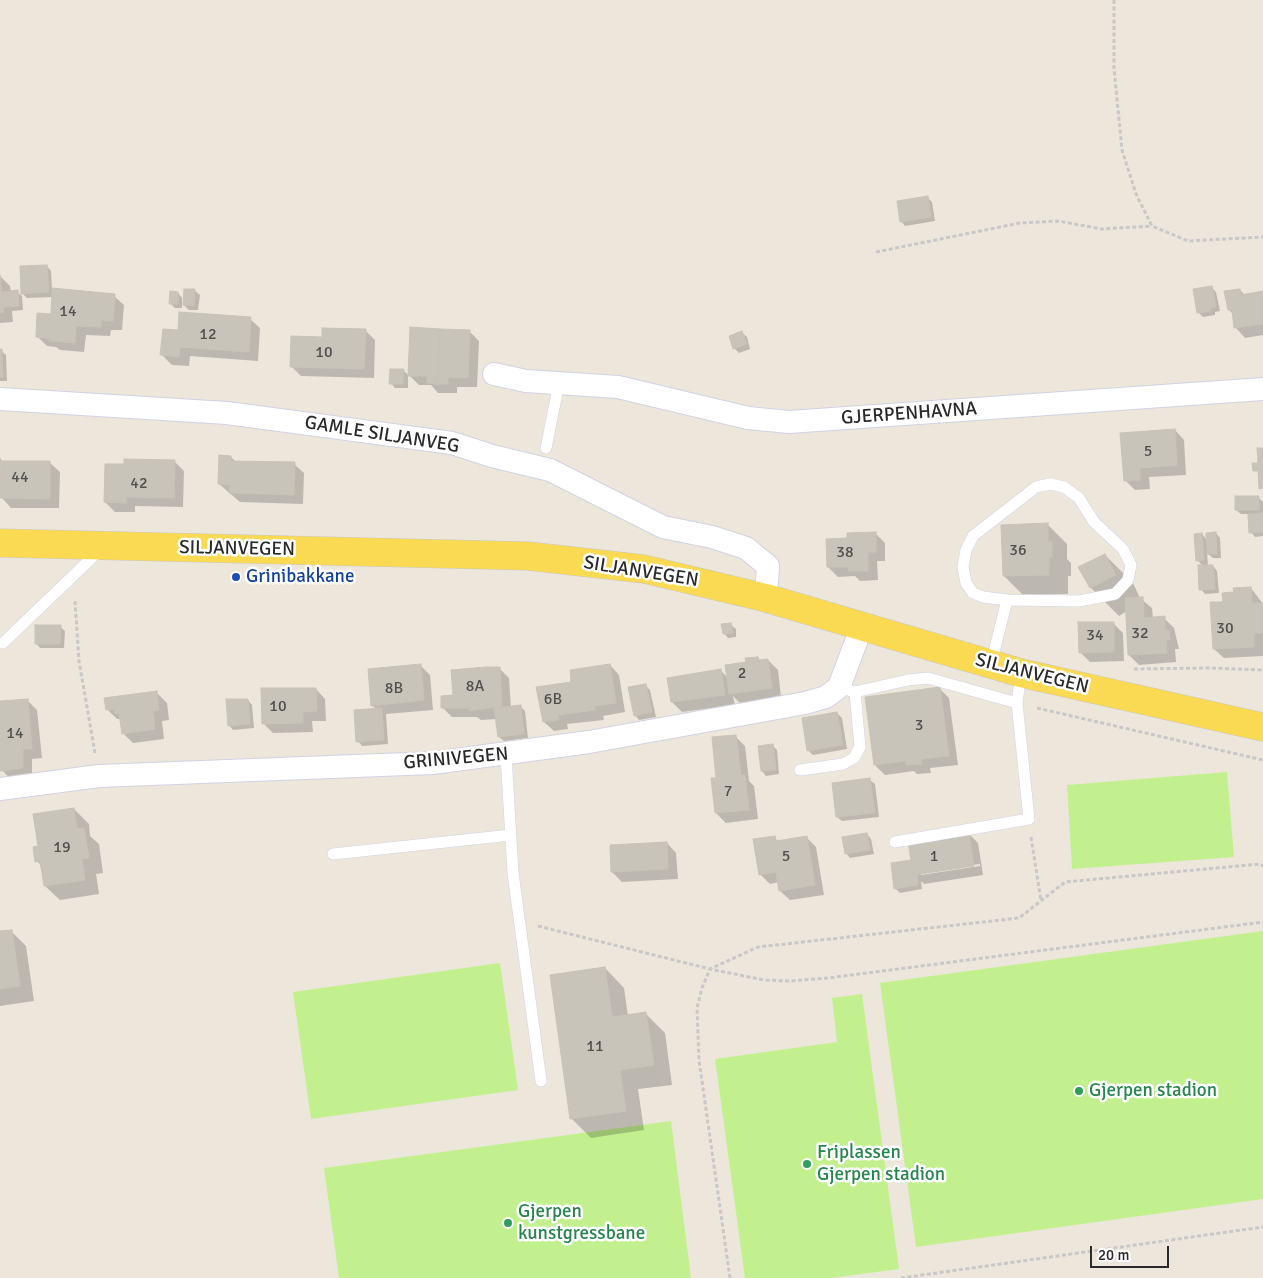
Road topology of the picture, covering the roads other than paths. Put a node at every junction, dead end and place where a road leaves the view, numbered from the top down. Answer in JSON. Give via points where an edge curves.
{"nodes":[{"id":1,"x":494,"y":374,"type":"dead end"},
{"id":2,"x":559,"y":383,"type":"junction"},
{"id":3,"x":1263,"y":389,"type":"edge"},
{"id":4,"x":0,"y":399,"type":"edge"},
{"id":5,"x":546,"y":448,"type":"dead end"},
{"id":6,"x":0,"y":544,"type":"edge"},
{"id":7,"x":104,"y":546,"type":"junction"},
{"id":8,"x":766,"y":598,"type":"junction"},
{"id":9,"x":1007,"y":600,"type":"junction"},
{"id":10,"x":862,"y":626,"type":"junction"},
{"id":11,"x":3,"y":643,"type":"dead end"},
{"id":12,"x":991,"y":664,"type":"junction"},
{"id":13,"x":1021,"y":673,"type":"junction"},
{"id":14,"x":847,"y":690,"type":"junction"},
{"id":15,"x":1018,"y":703,"type":"junction"},
{"id":16,"x":1263,"y":727,"type":"edge"},
{"id":17,"x":506,"y":755,"type":"junction"},
{"id":18,"x":800,"y":770,"type":"dead end"},
{"id":19,"x":0,"y":790,"type":"edge"},
{"id":20,"x":511,"y":835,"type":"junction"},
{"id":21,"x":895,"y":842,"type":"dead end"},
{"id":22,"x":332,"y":854,"type":"dead end"},
{"id":23,"x":541,"y":1081,"type":"dead end"}],
"edges":[{"from":1,"to":2,"type":"street","name":"GJERPENHAVNA"},
{"from":2,"to":3,"type":"street","name":"GJERPENHAVNA","via":[[618,387],[748,418],[788,422]]},
{"from":2,"to":5,"type":"lane"},
{"from":4,"to":8,"type":"street","name":"GAMLE SILJANVEG","via":[[227,413],[452,443],[550,470],[663,527],[746,548],[768,566]]},
{"from":6,"to":7,"type":"main road","name":"SILJANVEGEN"},
{"from":7,"to":8,"type":"main road","name":"SILJANVEGEN","via":[[528,556],[644,569]]},
{"from":7,"to":11,"type":"lane"},
{"from":8,"to":10,"type":"main road","name":"SILJANVEGEN"},
{"from":9,"to":9,"type":"lane","via":[[973,593],[966,583],[963,567],[966,550],[973,536],[1036,487],[1050,484],[1064,487],[1078,498],[1094,522],[1123,549],[1131,565],[1128,580],[1115,594],[1079,601]]},
{"from":9,"to":12,"type":"lane"},
{"from":10,"to":12,"type":"main road","name":"SILJANVEGEN"},
{"from":10,"to":14,"type":"street"},
{"from":12,"to":13,"type":"main road","name":"SILJANVEGEN"},
{"from":13,"to":15,"type":"lane"},
{"from":13,"to":16,"type":"main road","name":"SILJANVEGEN"},
{"from":14,"to":15,"type":"lane","via":[[928,678]]},
{"from":14,"to":17,"type":"street","name":"GRINIVEGEN","via":[[805,704]]},
{"from":14,"to":18,"type":"lane","via":[[860,747],[854,758],[843,764]]},
{"from":15,"to":21,"type":"lane","via":[[1029,819]]},
{"from":17,"to":19,"type":"street","name":"GRINIVEGEN","via":[[433,763],[99,776]]},
{"from":17,"to":20,"type":"lane"},
{"from":20,"to":22,"type":"lane"},
{"from":20,"to":23,"type":"lane","via":[[518,921]]}]}
